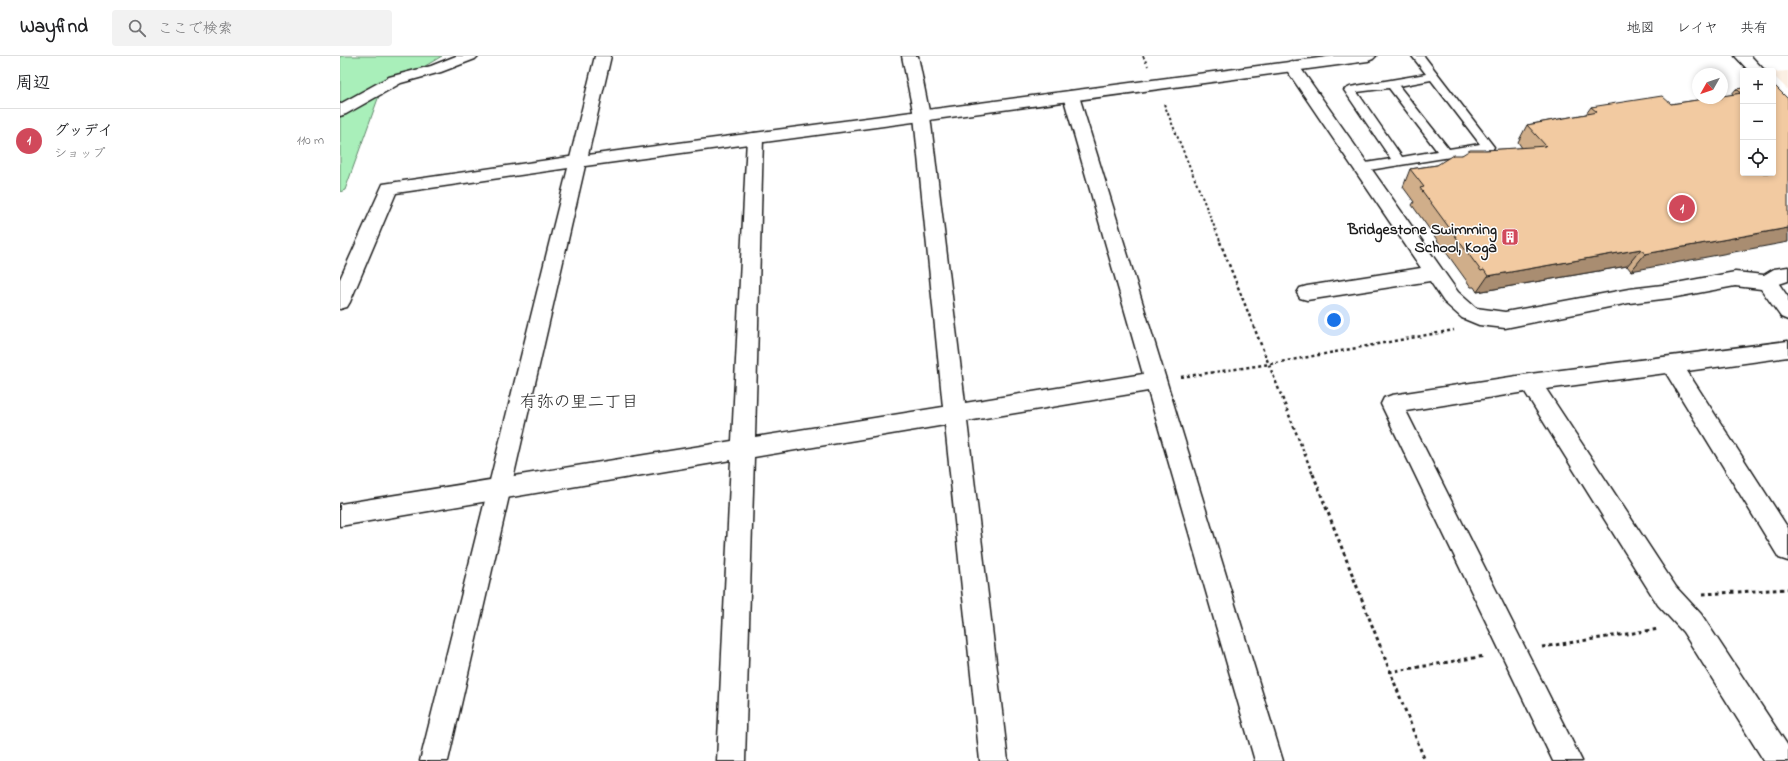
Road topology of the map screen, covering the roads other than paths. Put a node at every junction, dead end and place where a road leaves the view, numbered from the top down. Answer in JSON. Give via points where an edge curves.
{"nodes":[{"id":1,"x":470,"y":56,"type":"edge"},
{"id":2,"x":603,"y":56,"type":"edge"},
{"id":3,"x":910,"y":56,"type":"edge"},
{"id":4,"x":1368,"y":56,"type":"edge"},
{"id":5,"x":1418,"y":56,"type":"edge"},
{"id":6,"x":1743,"y":56,"type":"edge"},
{"id":7,"x":1292,"y":66,"type":"junction"},
{"id":8,"x":1754,"y":68,"type":"edge"},
{"id":9,"x":1434,"y":76,"type":"junction"},
{"id":10,"x":1392,"y":84,"type":"junction"},
{"id":11,"x":1071,"y":96,"type":"junction"},
{"id":12,"x":340,"y":111,"type":"edge"},
{"id":13,"x":922,"y":116,"type":"junction"},
{"id":14,"x":754,"y":138,"type":"junction"},
{"id":15,"x":1446,"y":154,"type":"junction"},
{"id":16,"x":1399,"y":161,"type":"junction"},
{"id":17,"x":576,"y":162,"type":"junction"},
{"id":18,"x":1363,"y":167,"type":"junction"},
{"id":19,"x":1434,"y":273,"type":"junction"},
{"id":20,"x":1788,"y":274,"type":"edge"},
{"id":21,"x":1767,"y":282,"type":"junction"},
{"id":22,"x":1307,"y":293,"type":"dead end"},
{"id":23,"x":342,"y":295,"type":"edge"},
{"id":24,"x":1788,"y":312,"type":"edge"},
{"id":25,"x":1788,"y":349,"type":"edge"},
{"id":26,"x":1671,"y":364,"type":"junction"},
{"id":27,"x":1155,"y":381,"type":"junction"},
{"id":28,"x":1530,"y":383,"type":"junction"},
{"id":29,"x":956,"y":413,"type":"junction"},
{"id":30,"x":743,"y":449,"type":"junction"},
{"id":31,"x":498,"y":489,"type":"junction"},
{"id":32,"x":340,"y":515,"type":"edge"},
{"id":33,"x":1788,"y":550,"type":"edge"},
{"id":34,"x":434,"y":761,"type":"edge"},
{"id":35,"x":731,"y":761,"type":"edge"},
{"id":36,"x":994,"y":761,"type":"edge"},
{"id":37,"x":1269,"y":761,"type":"edge"},
{"id":38,"x":1568,"y":761,"type":"edge"},
{"id":39,"x":1782,"y":761,"type":"edge"}],
"edges":[{"from":1,"to":12,"type":"street","via":[[436,69],[395,80]]},
{"from":2,"to":17,"type":"street"},
{"from":3,"to":13,"type":"street"},
{"from":4,"to":7,"type":"street"},
{"from":5,"to":9,"type":"lane"},
{"from":6,"to":8,"type":"street"},
{"from":7,"to":11,"type":"street"},
{"from":7,"to":18,"type":"street"},
{"from":9,"to":10,"type":"lane"},
{"from":9,"to":15,"type":"lane","via":[[1488,147]]},
{"from":10,"to":15,"type":"lane"},
{"from":10,"to":16,"type":"lane","via":[[1350,90]]},
{"from":11,"to":13,"type":"street"},
{"from":11,"to":27,"type":"street"},
{"from":13,"to":14,"type":"street"},
{"from":13,"to":29,"type":"street"},
{"from":14,"to":17,"type":"street"},
{"from":14,"to":30,"type":"street"},
{"from":15,"to":16,"type":"lane"},
{"from":16,"to":18,"type":"lane"},
{"from":17,"to":23,"type":"street","via":[[390,188]]},
{"from":17,"to":31,"type":"street"},
{"from":18,"to":19,"type":"street"},
{"from":19,"to":21,"type":"street","via":[[1451,297],[1469,313],[1479,317],[1505,320],[1594,302],[1735,279]]},
{"from":19,"to":22,"type":"street"},
{"from":20,"to":21,"type":"street","via":[[1781,274]]},
{"from":21,"to":24,"type":"street"},
{"from":25,"to":26,"type":"street"},
{"from":26,"to":28,"type":"street"},
{"from":26,"to":33,"type":"street"},
{"from":27,"to":29,"type":"street"},
{"from":27,"to":37,"type":"street"},
{"from":28,"to":38,"type":"street","via":[[1392,404]]},
{"from":28,"to":39,"type":"street","via":[[1667,596],[1692,623]]},
{"from":29,"to":30,"type":"street"},
{"from":29,"to":36,"type":"street"},
{"from":30,"to":31,"type":"street"},
{"from":30,"to":35,"type":"street"},
{"from":31,"to":32,"type":"street"},
{"from":31,"to":34,"type":"street"}]}
